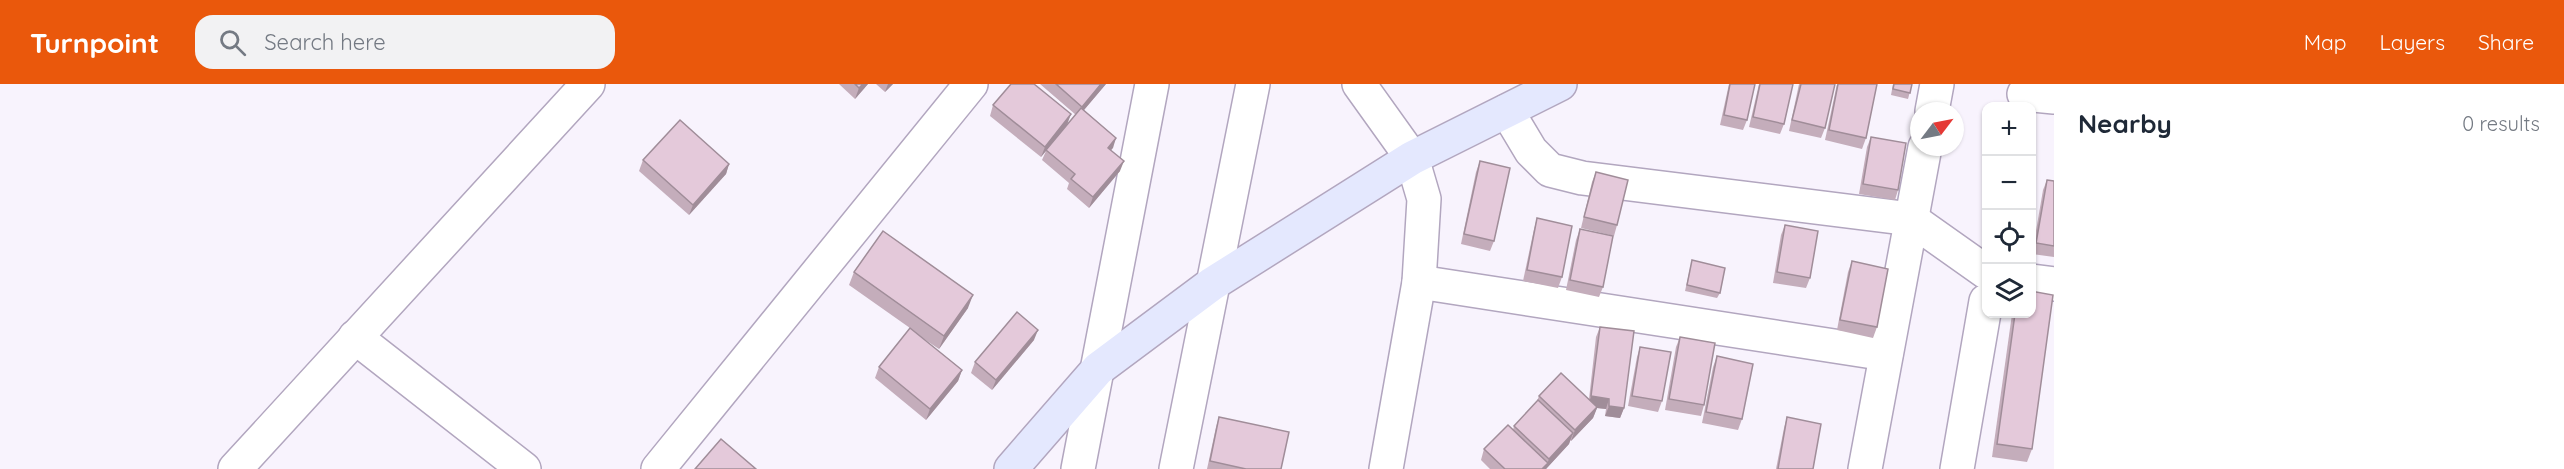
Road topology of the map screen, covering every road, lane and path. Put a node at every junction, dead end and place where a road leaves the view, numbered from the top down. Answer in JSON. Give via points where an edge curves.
{"nodes":[{"id":1,"x":588,"y":84,"type":"edge"},
{"id":2,"x":971,"y":84,"type":"edge"},
{"id":3,"x":1152,"y":84,"type":"edge"},
{"id":4,"x":1252,"y":84,"type":"edge"},
{"id":5,"x":1359,"y":84,"type":"edge"},
{"id":6,"x":1560,"y":84,"type":"edge"},
{"id":7,"x":1937,"y":84,"type":"edge"},
{"id":8,"x":1934,"y":102,"type":"edge"},
{"id":9,"x":1507,"y":111,"type":"junction"},
{"id":10,"x":1923,"y":156,"type":"edge"},
{"id":11,"x":1412,"y":158,"type":"junction"},
{"id":12,"x":1911,"y":219,"type":"junction"},
{"id":13,"x":1982,"y":269,"type":"edge"},
{"id":14,"x":2036,"y":281,"type":"edge"},
{"id":15,"x":1419,"y":282,"type":"junction"},
{"id":16,"x":1212,"y":284,"type":"junction"},
{"id":17,"x":2054,"y":284,"type":"edge"},
{"id":18,"x":1983,"y":318,"type":"edge"},
{"id":19,"x":355,"y":337,"type":"junction"},
{"id":20,"x":1886,"y":354,"type":"junction"},
{"id":21,"x":1098,"y":369,"type":"junction"},
{"id":22,"x":518,"y":467,"type":"edge"},
{"id":23,"x":235,"y":469,"type":"edge"},
{"id":24,"x":658,"y":469,"type":"edge"},
{"id":25,"x":1011,"y":469,"type":"edge"},
{"id":26,"x":1078,"y":469,"type":"edge"},
{"id":27,"x":1176,"y":469,"type":"edge"},
{"id":28,"x":1386,"y":469,"type":"edge"},
{"id":29,"x":1865,"y":469,"type":"edge"},
{"id":30,"x":1957,"y":469,"type":"edge"}],
"edges":[{"from":1,"to":19,"type":"street"},
{"from":2,"to":24,"type":"street"},
{"from":3,"to":21,"type":"street"},
{"from":4,"to":16,"type":"street"},
{"from":5,"to":11,"type":"street"},
{"from":6,"to":9,"type":"main road"},
{"from":7,"to":8,"type":"street"},
{"from":9,"to":11,"type":"main road"},
{"from":9,"to":12,"type":"street","via":[[1531,151],[1550,170],[1582,178]]},
{"from":10,"to":12,"type":"street"},
{"from":11,"to":15,"type":"street","via":[[1424,199]]},
{"from":11,"to":16,"type":"main road"},
{"from":12,"to":13,"type":"street"},
{"from":12,"to":20,"type":"street"},
{"from":14,"to":17,"type":"street"},
{"from":15,"to":20,"type":"street"},
{"from":15,"to":28,"type":"street"},
{"from":16,"to":21,"type":"main road"},
{"from":16,"to":27,"type":"street"},
{"from":18,"to":30,"type":"street"},
{"from":19,"to":22,"type":"street"},
{"from":19,"to":23,"type":"street"},
{"from":20,"to":29,"type":"street"},
{"from":21,"to":25,"type":"main road"},
{"from":21,"to":26,"type":"street"}]}
